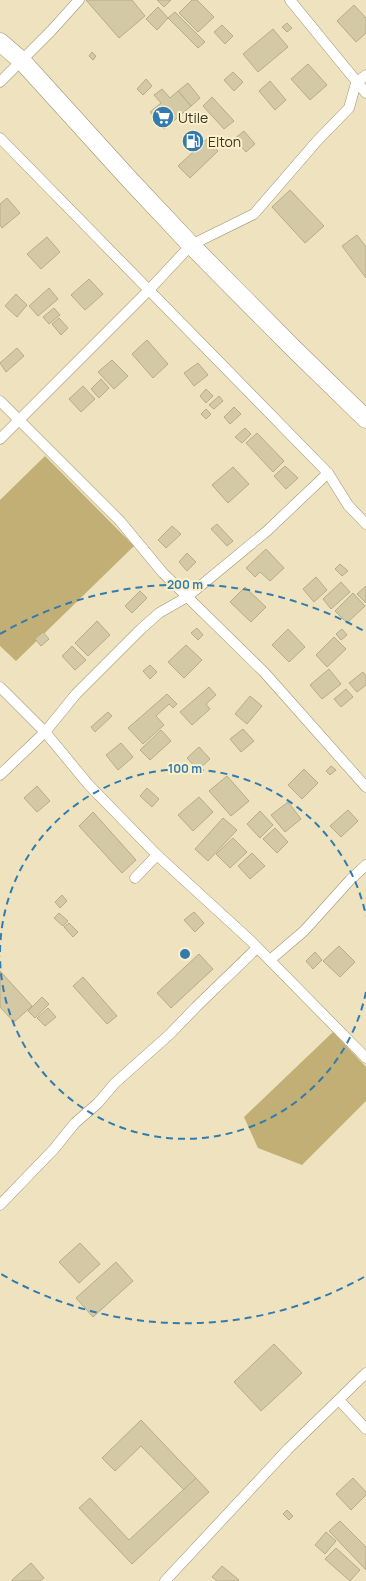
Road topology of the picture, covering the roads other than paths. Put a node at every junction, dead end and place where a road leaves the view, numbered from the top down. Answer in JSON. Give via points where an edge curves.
{"nodes":[{"id":1,"x":79,"y":0,"type":"edge"},
{"id":2,"x":290,"y":0,"type":"edge"},
{"id":3,"x":0,"y":42,"type":"edge"},
{"id":4,"x":22,"y":61,"type":"junction"},
{"id":5,"x":366,"y":75,"type":"edge"},
{"id":6,"x":0,"y":82,"type":"edge"},
{"id":7,"x":356,"y":83,"type":"junction"},
{"id":8,"x":366,"y":93,"type":"edge"},
{"id":9,"x":0,"y":138,"type":"edge"},
{"id":10,"x":191,"y":245,"type":"junction"},
{"id":11,"x":149,"y":290,"type":"junction"},
{"id":12,"x":0,"y":401,"type":"edge"},
{"id":13,"x":19,"y":419,"type":"junction"},
{"id":14,"x":366,"y":419,"type":"edge"},
{"id":15,"x":0,"y":438,"type":"edge"},
{"id":16,"x":328,"y":473,"type":"junction"},
{"id":17,"x":366,"y":524,"type":"edge"},
{"id":18,"x":187,"y":597,"type":"junction"},
{"id":19,"x":0,"y":687,"type":"edge"},
{"id":20,"x":44,"y":732,"type":"junction"},
{"id":21,"x":0,"y":775,"type":"edge"},
{"id":22,"x":366,"y":787,"type":"edge"},
{"id":23,"x":157,"y":856,"type":"junction"},
{"id":24,"x":366,"y":865,"type":"edge"},
{"id":25,"x":135,"y":878,"type":"dead end"},
{"id":26,"x":257,"y":948,"type":"junction"},
{"id":27,"x":270,"y":960,"type":"junction"},
{"id":28,"x":366,"y":1058,"type":"edge"},
{"id":29,"x":0,"y":1206,"type":"edge"},
{"id":30,"x":366,"y":1373,"type":"edge"},
{"id":31,"x":338,"y":1400,"type":"junction"},
{"id":32,"x":366,"y":1429,"type":"edge"},
{"id":33,"x":165,"y":1581,"type":"edge"}],
"edges":[{"from":1,"to":4,"type":"street"},
{"from":2,"to":7,"type":"street"},
{"from":3,"to":4,"type":"highway"},
{"from":4,"to":6,"type":"street"},
{"from":4,"to":10,"type":"highway"},
{"from":5,"to":7,"type":"street"},
{"from":7,"to":8,"type":"street"},
{"from":7,"to":10,"type":"street","via":[[350,108],[321,137],[254,214]]},
{"from":9,"to":11,"type":"street"},
{"from":10,"to":11,"type":"street"},
{"from":10,"to":14,"type":"highway"},
{"from":11,"to":13,"type":"street"},
{"from":11,"to":16,"type":"street"},
{"from":12,"to":13,"type":"street"},
{"from":13,"to":15,"type":"street"},
{"from":13,"to":18,"type":"street","via":[[120,521],[163,573]]},
{"from":16,"to":17,"type":"street","via":[[348,505]]},
{"from":16,"to":18,"type":"street","via":[[267,531]]},
{"from":18,"to":20,"type":"street","via":[[159,613],[140,629],[76,694]]},
{"from":18,"to":22,"type":"street","via":[[264,672]]},
{"from":19,"to":20,"type":"street"},
{"from":20,"to":21,"type":"street"},
{"from":20,"to":23,"type":"street","via":[[88,784]]},
{"from":23,"to":25,"type":"street"},
{"from":23,"to":26,"type":"street"},
{"from":24,"to":27,"type":"street","via":[[304,931]]},
{"from":26,"to":27,"type":"street"},
{"from":26,"to":29,"type":"street","via":[[75,1123]]},
{"from":27,"to":28,"type":"street"},
{"from":30,"to":31,"type":"street"},
{"from":31,"to":32,"type":"street"},
{"from":31,"to":33,"type":"street","via":[[288,1448]]}]}
